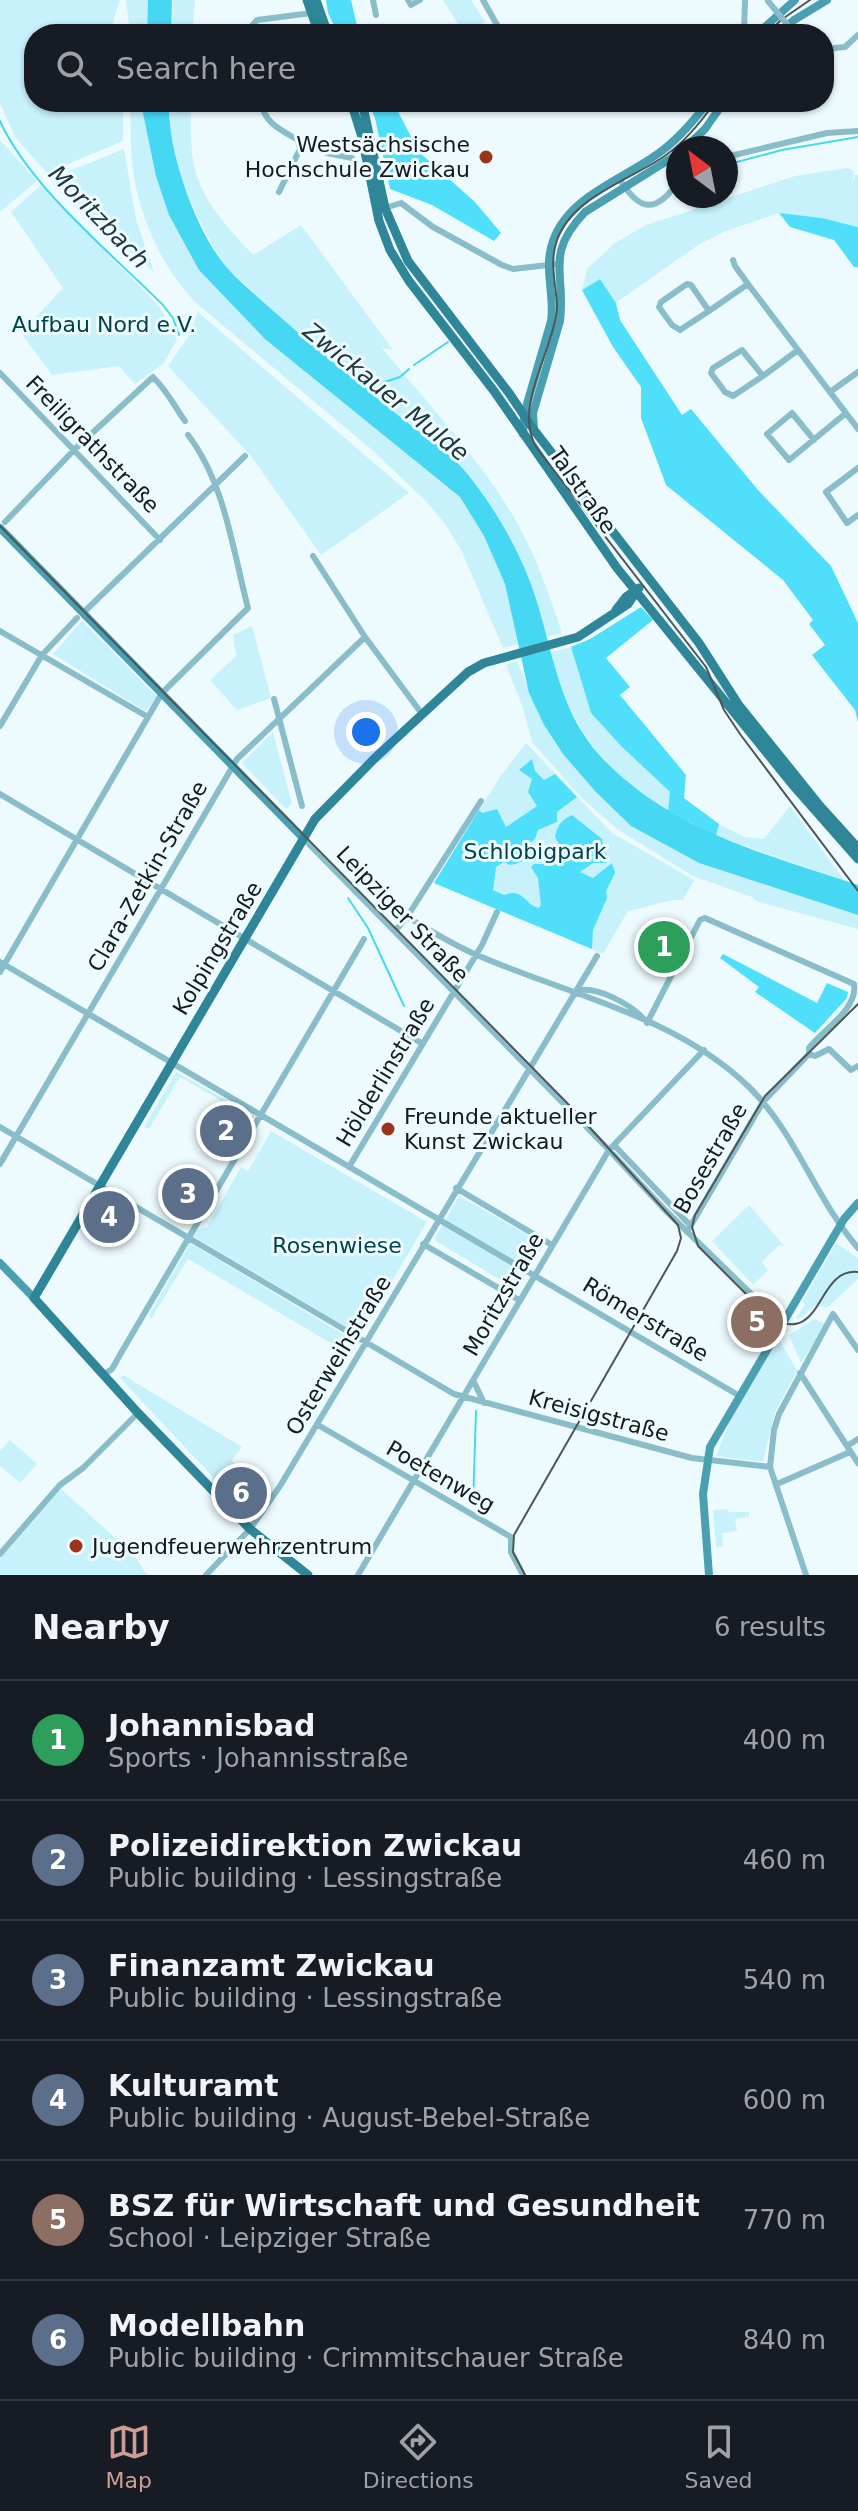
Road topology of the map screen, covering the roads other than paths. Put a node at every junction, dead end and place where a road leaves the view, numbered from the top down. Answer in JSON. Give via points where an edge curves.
{"nodes":[{"id":1,"x":307,"y":0,"type":"edge"},
{"id":2,"x":316,"y":0,"type":"edge"},
{"id":3,"x":373,"y":0,"type":"edge"},
{"id":4,"x":408,"y":0,"type":"edge"},
{"id":5,"x":420,"y":0,"type":"edge"},
{"id":6,"x":483,"y":0,"type":"edge"},
{"id":7,"x":745,"y":0,"type":"edge"},
{"id":8,"x":795,"y":0,"type":"edge"},
{"id":9,"x":827,"y":0,"type":"edge"},
{"id":10,"x":768,"y":1,"type":"edge"},
{"id":11,"x":315,"y":13,"type":"junction"},
{"id":12,"x":376,"y":15,"type":"dead end"},
{"id":13,"x":254,"y":24,"type":"edge"},
{"id":14,"x":317,"y":24,"type":"edge"},
{"id":15,"x":322,"y":24,"type":"edge"},
{"id":16,"x":496,"y":24,"type":"edge"},
{"id":17,"x":744,"y":24,"type":"edge"},
{"id":18,"x":766,"y":24,"type":"edge"},
{"id":19,"x":787,"y":24,"type":"edge"},
{"id":20,"x":789,"y":24,"type":"edge"},
{"id":21,"x":858,"y":35,"type":"edge"},
{"id":22,"x":834,"y":48,"type":"edge"},
{"id":23,"x":263,"y":112,"type":"edge"},
{"id":24,"x":354,"y":112,"type":"edge"},
{"id":25,"x":364,"y":112,"type":"edge"},
{"id":26,"x":699,"y":112,"type":"edge"},
{"id":27,"x":717,"y":112,"type":"edge"},
{"id":28,"x":858,"y":131,"type":"edge"},
{"id":29,"x":698,"y":136,"type":"edge"},
{"id":30,"x":298,"y":140,"type":"junction"},
{"id":31,"x":738,"y":154,"type":"edge"},
{"id":32,"x":352,"y":158,"type":"dead end"},
{"id":33,"x":666,"y":161,"type":"edge"},
{"id":34,"x":619,"y":178,"type":"junction"},
{"id":35,"x":625,"y":187,"type":"junction"},
{"id":36,"x":279,"y":192,"type":"dead end"},
{"id":37,"x":666,"y":196,"type":"edge"},
{"id":38,"x":385,"y":208,"type":"junction"},
{"id":39,"x":733,"y":260,"type":"dead end"},
{"id":40,"x":553,"y":264,"type":"junction"},
{"id":41,"x":748,"y":284,"type":"junction"},
{"id":42,"x":709,"y":311,"type":"junction"},
{"id":43,"x":798,"y":350,"type":"junction"},
{"id":44,"x":858,"y":372,"type":"edge"},
{"id":45,"x":0,"y":373,"type":"edge"},
{"id":46,"x":763,"y":376,"type":"junction"},
{"id":47,"x":531,"y":391,"type":"junction"},
{"id":48,"x":830,"y":392,"type":"junction"},
{"id":49,"x":509,"y":393,"type":"junction"},
{"id":50,"x":846,"y":413,"type":"junction"},
{"id":51,"x":525,"y":418,"type":"junction"},
{"id":52,"x":185,"y":421,"type":"dead end"},
{"id":53,"x":856,"y":424,"type":"edge"},
{"id":54,"x":188,"y":435,"type":"dead end"},
{"id":55,"x":814,"y":440,"type":"junction"},
{"id":56,"x":75,"y":449,"type":"junction"},
{"id":57,"x":245,"y":456,"type":"dead end"},
{"id":58,"x":857,"y":472,"type":"edge"},
{"id":59,"x":216,"y":485,"type":"junction"},
{"id":60,"x":858,"y":515,"type":"edge"},
{"id":61,"x":2,"y":525,"type":"edge"},
{"id":62,"x":160,"y":540,"type":"junction"},
{"id":63,"x":313,"y":556,"type":"dead end"},
{"id":64,"x":650,"y":579,"type":"junction"},
{"id":65,"x":637,"y":590,"type":"junction"},
{"id":66,"x":80,"y":615,"type":"junction"},
{"id":67,"x":0,"y":631,"type":"edge"},
{"id":68,"x":365,"y":637,"type":"junction"},
{"id":69,"x":42,"y":655,"type":"junction"},
{"id":70,"x":162,"y":693,"type":"junction"},
{"id":71,"x":274,"y":699,"type":"dead end"},
{"id":72,"x":422,"y":714,"type":"junction"},
{"id":73,"x":148,"y":717,"type":"junction"},
{"id":74,"x":280,"y":718,"type":"junction"},
{"id":75,"x":0,"y":726,"type":"edge"},
{"id":76,"x":233,"y":766,"type":"junction"},
{"id":77,"x":0,"y":794,"type":"edge"},
{"id":78,"x":481,"y":801,"type":"dead end"},
{"id":79,"x":302,"y":806,"type":"dead end"},
{"id":80,"x":303,"y":838,"type":"junction"},
{"id":81,"x":77,"y":840,"type":"junction"},
{"id":82,"x":858,"y":848,"type":"edge"},
{"id":83,"x":858,"y":859,"type":"edge"},
{"id":84,"x":160,"y":889,"type":"junction"},
{"id":85,"x":497,"y":912,"type":"dead end"},
{"id":86,"x":407,"y":917,"type":"junction"},
{"id":87,"x":395,"y":931,"type":"junction"},
{"id":88,"x":244,"y":938,"type":"junction"},
{"id":89,"x":364,"y":939,"type":"dead end"},
{"id":90,"x":475,"y":955,"type":"junction"},
{"id":91,"x":597,"y":956,"type":"dead end"},
{"id":92,"x":2,"y":963,"type":"edge"},
{"id":93,"x":0,"y":972,"type":"edge"},
{"id":94,"x":333,"y":991,"type":"junction"},
{"id":95,"x":576,"y":991,"type":"junction"},
{"id":96,"x":454,"y":992,"type":"junction"},
{"id":97,"x":88,"y":1013,"type":"junction"},
{"id":98,"x":647,"y":1023,"type":"junction"},
{"id":99,"x":423,"y":1044,"type":"junction"},
{"id":100,"x":704,"y":1050,"type":"junction"},
{"id":101,"x":809,"y":1054,"type":"junction"},
{"id":102,"x":171,"y":1061,"type":"junction"},
{"id":103,"x":858,"y":1066,"type":"edge"},
{"id":104,"x":530,"y":1069,"type":"junction"},
{"id":105,"x":763,"y":1102,"type":"junction"},
{"id":106,"x":261,"y":1113,"type":"junction"},
{"id":107,"x":0,"y":1127,"type":"edge"},
{"id":108,"x":16,"y":1136,"type":"junction"},
{"id":109,"x":611,"y":1148,"type":"junction"},
{"id":110,"x":0,"y":1164,"type":"edge"},
{"id":111,"x":349,"y":1167,"type":"junction"},
{"id":112,"x":101,"y":1186,"type":"junction"},
{"id":113,"x":456,"y":1188,"type":"junction"},
{"id":114,"x":858,"y":1203,"type":"edge"},
{"id":115,"x":438,"y":1218,"type":"junction"},
{"id":116,"x":840,"y":1226,"type":"junction"},
{"id":117,"x":688,"y":1228,"type":"junction"},
{"id":118,"x":188,"y":1238,"type":"junction"},
{"id":119,"x":423,"y":1244,"type":"junction"},
{"id":120,"x":552,"y":1245,"type":"junction"},
{"id":121,"x":858,"y":1248,"type":"edge"},
{"id":122,"x":0,"y":1263,"type":"edge"},
{"id":123,"x":535,"y":1274,"type":"junction"},
{"id":124,"x":34,"y":1298,"type":"junction"},
{"id":125,"x":519,"y":1300,"type":"junction"},
{"id":126,"x":782,"y":1324,"type":"junction"},
{"id":127,"x":366,"y":1342,"type":"junction"},
{"id":128,"x":858,"y":1350,"type":"edge"},
{"id":129,"x":800,"y":1373,"type":"junction"},
{"id":130,"x":103,"y":1375,"type":"junction"},
{"id":131,"x":474,"y":1382,"type":"junction"},
{"id":132,"x":738,"y":1395,"type":"junction"},
{"id":133,"x":465,"y":1398,"type":"junction"},
{"id":134,"x":484,"y":1403,"type":"junction"},
{"id":135,"x":138,"y":1413,"type":"junction"},
{"id":136,"x":318,"y":1425,"type":"junction"},
{"id":137,"x":858,"y":1439,"type":"edge"},
{"id":138,"x":848,"y":1449,"type":"junction"},
{"id":139,"x":706,"y":1459,"type":"junction"},
{"id":140,"x":858,"y":1463,"type":"edge"},
{"id":141,"x":770,"y":1467,"type":"junction"},
{"id":142,"x":415,"y":1481,"type":"junction"},
{"id":143,"x":777,"y":1484,"type":"junction"},
{"id":144,"x":250,"y":1529,"type":"junction"},
{"id":145,"x":0,"y":1554,"type":"edge"},
{"id":146,"x":206,"y":1575,"type":"edge"},
{"id":147,"x":308,"y":1575,"type":"edge"},
{"id":148,"x":358,"y":1575,"type":"edge"},
{"id":149,"x":523,"y":1575,"type":"edge"},
{"id":150,"x":709,"y":1575,"type":"edge"},
{"id":151,"x":806,"y":1575,"type":"edge"}],
"edges":[{"from":1,"to":11,"type":"main road"},
{"from":2,"to":11,"type":"main road"},
{"from":3,"to":12,"type":"street"},
{"from":4,"to":5,"type":"street","via":[[411,5]]},
{"from":6,"to":16,"type":"street"},
{"from":7,"to":17,"type":"street"},
{"from":8,"to":18,"type":"street"},
{"from":9,"to":20,"type":"street"},
{"from":10,"to":19,"type":"street","bridge":true},
{"from":11,"to":13,"type":"street"},
{"from":11,"to":14,"type":"main road"},
{"from":11,"to":15,"type":"main road"},
{"from":21,"to":22,"type":"street","via":[[845,47]]},
{"from":23,"to":30,"type":"street","via":[[273,126]]},
{"from":24,"to":51,"type":"main road","name":"Talstraße","via":[[390,250],[409,281]]},
{"from":25,"to":38,"type":"main road","name":"Talstraße"},
{"from":26,"to":34,"type":"street","via":[[671,144]]},
{"from":27,"to":29,"type":"street"},
{"from":28,"to":31,"type":"street"},
{"from":30,"to":32,"type":"street"},
{"from":30,"to":36,"type":"street","via":[[300,149]]},
{"from":33,"to":35,"type":"street"},
{"from":34,"to":35,"type":"street"},
{"from":34,"to":40,"type":"street","via":[[567,216],[553,239]]},
{"from":35,"to":37,"type":"street","via":[[638,202],[650,206]]},
{"from":35,"to":40,"type":"street","via":[[585,212]]},
{"from":38,"to":40,"type":"street","via":[[401,203],[433,227],[513,269]]},
{"from":38,"to":49,"type":"main road","name":"Talstraße","via":[[408,261]]},
{"from":39,"to":41,"type":"street"},
{"from":40,"to":47,"type":"street","via":[[551,321]]},
{"from":40,"to":51,"type":"street","via":[[560,321]]},
{"from":41,"to":42,"type":"street"},
{"from":41,"to":43,"type":"street"},
{"from":42,"to":42,"type":"street","via":[[687,284],[659,307],[680,330]]},
{"from":43,"to":46,"type":"street"},
{"from":43,"to":48,"type":"street"},
{"from":44,"to":48,"type":"street"},
{"from":45,"to":56,"type":"street","name":"Freiligrathstraße"},
{"from":46,"to":46,"type":"street","via":[[742,350],[711,373],[733,396]]},
{"from":47,"to":49,"type":"street"},
{"from":47,"to":51,"type":"street"},
{"from":48,"to":50,"type":"street"},
{"from":49,"to":51,"type":"main road","name":"Talstraße"},
{"from":50,"to":53,"type":"street"},
{"from":50,"to":55,"type":"street"},
{"from":51,"to":64,"type":"main road","name":"Talstraße"},
{"from":51,"to":65,"type":"main road","name":"Talstraße","via":[[523,434]]},
{"from":52,"to":56,"type":"street","via":[[153,377]]},
{"from":54,"to":59,"type":"street"},
{"from":55,"to":55,"type":"street","via":[[789,460],[767,434],[792,413]]},
{"from":56,"to":61,"type":"street"},
{"from":56,"to":62,"type":"street","name":"Freiligrathstraße"},
{"from":57,"to":59,"type":"street"},
{"from":58,"to":60,"type":"street","via":[[826,492],[847,523]]},
{"from":59,"to":62,"type":"street"},
{"from":59,"to":70,"type":"street","via":[[248,608]]},
{"from":61,"to":66,"type":"street","name":"Leipziger Straße"},
{"from":62,"to":66,"type":"street"},
{"from":63,"to":68,"type":"street"},
{"from":64,"to":65,"type":"main road"},
{"from":64,"to":82,"type":"main road","name":"Talstraße","via":[[738,704]]},
{"from":65,"to":72,"type":"main road","name":"Kolpingstraße","via":[[631,602],[592,630],[487,662],[458,679]]},
{"from":65,"to":83,"type":"main road","name":"Talstraße"},
{"from":66,"to":69,"type":"street"},
{"from":66,"to":70,"type":"street","name":"Leipziger Straße"},
{"from":67,"to":69,"type":"street"},
{"from":68,"to":72,"type":"street"},
{"from":68,"to":74,"type":"street","name":"Clara-Zetkin-Straße"},
{"from":69,"to":73,"type":"street"},
{"from":69,"to":75,"type":"street"},
{"from":70,"to":73,"type":"street"},
{"from":70,"to":76,"type":"street","name":"Leipziger Straße"},
{"from":71,"to":74,"type":"street"},
{"from":72,"to":80,"type":"main road","name":"Kolpingstraße","via":[[322,809]]},
{"from":73,"to":81,"type":"street"},
{"from":74,"to":76,"type":"street","name":"Clara-Zetkin-Straße"},
{"from":74,"to":79,"type":"street"},
{"from":76,"to":80,"type":"street","name":"Leipziger Straße"},
{"from":76,"to":84,"type":"street","name":"Clara-Zetkin-Straße"},
{"from":77,"to":81,"type":"street"},
{"from":78,"to":86,"type":"street"},
{"from":80,"to":87,"type":"street","name":"Leipziger Straße"},
{"from":80,"to":88,"type":"main road","name":"Kolpingstraße"},
{"from":81,"to":84,"type":"street"},
{"from":81,"to":92,"type":"street"},
{"from":84,"to":88,"type":"street"},
{"from":84,"to":97,"type":"street","name":"Clara-Zetkin-Straße"},
{"from":85,"to":90,"type":"street","name":"Hölderlinstraße"},
{"from":86,"to":87,"type":"street"},
{"from":86,"to":90,"type":"street"},
{"from":87,"to":96,"type":"street","name":"Leipziger Straße"},
{"from":88,"to":94,"type":"street"},
{"from":88,"to":102,"type":"main road","name":"Kolpingstraße"},
{"from":89,"to":94,"type":"street"},
{"from":90,"to":95,"type":"street"},
{"from":90,"to":96,"type":"street","name":"Hölderlinstraße"},
{"from":91,"to":95,"type":"street","name":"Osterweihstraße"},
{"from":92,"to":93,"type":"street"},
{"from":92,"to":97,"type":"street","name":"Römerstraße"},
{"from":94,"to":99,"type":"street"},
{"from":94,"to":106,"type":"street"},
{"from":95,"to":98,"type":"street"},
{"from":95,"to":104,"type":"street","name":"Osterweihstraße"},
{"from":96,"to":99,"type":"street","name":"Hölderlinstraße"},
{"from":96,"to":104,"type":"street","name":"Leipziger Straße"},
{"from":97,"to":102,"type":"street","name":"Römerstraße"},
{"from":97,"to":108,"type":"street","name":"Clara-Zetkin-Straße"},
{"from":98,"to":100,"type":"street"},
{"from":98,"to":101,"type":"street","name":"Bosestraße","via":[[705,918],[854,984],[854,1002],[815,1040]]},
{"from":99,"to":111,"type":"street","name":"Hölderlinstraße"},
{"from":100,"to":105,"type":"street"},
{"from":100,"to":109,"type":"street","name":"Moritzstraße"},
{"from":101,"to":103,"type":"street","via":[[829,1049],[851,1070]]},
{"from":101,"to":105,"type":"street","name":"Bosestraße"},
{"from":102,"to":106,"type":"street","name":"Römerstraße"},
{"from":102,"to":112,"type":"main road","name":"Kolpingstraße"},
{"from":104,"to":109,"type":"street","name":"Leipziger Straße"},
{"from":104,"to":113,"type":"street","name":"Osterweihstraße"},
{"from":105,"to":116,"type":"street"},
{"from":105,"to":117,"type":"street","name":"Bosestraße"},
{"from":106,"to":111,"type":"street","name":"Römerstraße"},
{"from":106,"to":118,"type":"street"},
{"from":107,"to":108,"type":"street","name":"Kreisigstraße"},
{"from":108,"to":110,"type":"street","name":"Clara-Zetkin-Straße"},
{"from":108,"to":112,"type":"street","name":"Kreisigstraße"},
{"from":109,"to":117,"type":"street","name":"Leipziger Straße"},
{"from":109,"to":120,"type":"street","name":"Moritzstraße"},
{"from":111,"to":115,"type":"street","name":"Römerstraße"},
{"from":112,"to":118,"type":"street","name":"Kreisigstraße"},
{"from":112,"to":124,"type":"main road","name":"Kolpingstraße"},
{"from":113,"to":115,"type":"street","name":"Osterweihstraße"},
{"from":113,"to":120,"type":"street"},
{"from":114,"to":116,"type":"street"},
{"from":115,"to":119,"type":"street","name":"Osterweihstraße"},
{"from":115,"to":123,"type":"street","name":"Römerstraße"},
{"from":116,"to":121,"type":"street"},
{"from":116,"to":126,"type":"street"},
{"from":117,"to":126,"type":"street","name":"Leipziger Straße"},
{"from":118,"to":127,"type":"street","name":"Kreisigstraße"},
{"from":118,"to":130,"type":"street","via":[[112,1369]]},
{"from":119,"to":125,"type":"street"},
{"from":119,"to":127,"type":"street","name":"Osterweihstraße"},
{"from":120,"to":123,"type":"street","name":"Moritzstraße"},
{"from":122,"to":124,"type":"street"},
{"from":123,"to":125,"type":"street","name":"Moritzstraße"},
{"from":123,"to":132,"type":"street","name":"Römerstraße"},
{"from":124,"to":130,"type":"main road"},
{"from":125,"to":131,"type":"street","name":"Moritzstraße"},
{"from":126,"to":132,"type":"street"},
{"from":127,"to":133,"type":"street","name":"Kreisigstraße"},
{"from":127,"to":136,"type":"street","name":"Osterweihstraße"},
{"from":128,"to":129,"type":"street","via":[[833,1314]]},
{"from":129,"to":138,"type":"street"},
{"from":129,"to":141,"type":"street","via":[[779,1414]]},
{"from":130,"to":135,"type":"main road"},
{"from":131,"to":133,"type":"street","name":"Moritzstraße"},
{"from":131,"to":134,"type":"street"},
{"from":132,"to":139,"type":"street"},
{"from":133,"to":134,"type":"street","name":"Kreisigstraße"},
{"from":133,"to":142,"type":"street","name":"Moritzstraße"},
{"from":134,"to":139,"type":"street","name":"Kreisigstraße"},
{"from":135,"to":144,"type":"main road"},
{"from":135,"to":145,"type":"street","via":[[60,1485]]},
{"from":136,"to":142,"type":"street","name":"Poetenweg"},
{"from":136,"to":144,"type":"street","name":"Osterweihstraße"},
{"from":137,"to":138,"type":"street"},
{"from":138,"to":140,"type":"street"},
{"from":138,"to":143,"type":"street"},
{"from":139,"to":141,"type":"street","name":"Kreisigstraße"},
{"from":139,"to":150,"type":"street"},
{"from":141,"to":143,"type":"street"},
{"from":142,"to":148,"type":"street","name":"Moritzstraße"},
{"from":142,"to":149,"type":"street","name":"Poetenweg","via":[[511,1537],[511,1552]]},
{"from":143,"to":151,"type":"street"},
{"from":144,"to":146,"type":"street","name":"Osterweihstraße"},
{"from":144,"to":147,"type":"main road"}]}
